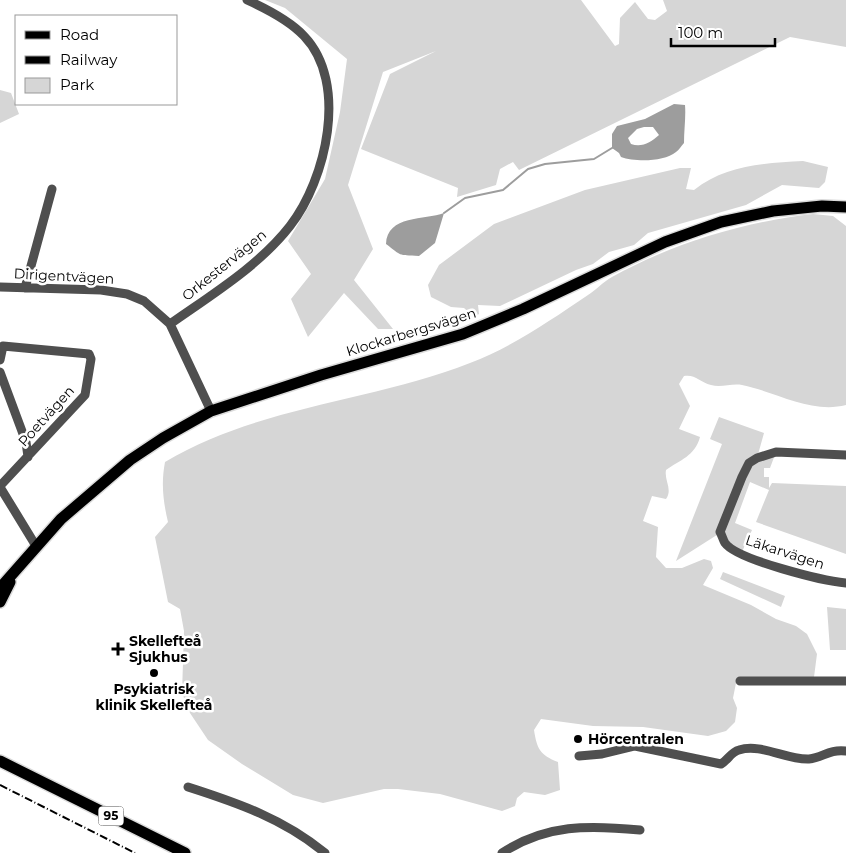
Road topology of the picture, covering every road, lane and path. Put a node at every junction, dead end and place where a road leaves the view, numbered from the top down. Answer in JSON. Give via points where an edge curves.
{"nodes":[{"id":1,"x":247,"y":0,"type":"edge"},
{"id":2,"x":52,"y":189,"type":"dead end"},
{"id":3,"x":846,"y":207,"type":"edge"},
{"id":4,"x":0,"y":287,"type":"edge"},
{"id":5,"x":25,"y":288,"type":"junction"},
{"id":6,"x":170,"y":324,"type":"junction"},
{"id":7,"x":0,"y":360,"type":"edge"},
{"id":8,"x":0,"y":372,"type":"edge"},
{"id":9,"x":211,"y":411,"type":"junction"},
{"id":10,"x":846,"y":456,"type":"edge"},
{"id":11,"x":28,"y":457,"type":"junction"},
{"id":12,"x":0,"y":487,"type":"edge"},
{"id":13,"x":36,"y":546,"type":"junction"},
{"id":14,"x":22,"y":562,"type":"junction"},
{"id":15,"x":846,"y":583,"type":"edge"},
{"id":16,"x":1,"y":585,"type":"edge"},
{"id":17,"x":0,"y":602,"type":"edge"},
{"id":18,"x":740,"y":681,"type":"dead end"},
{"id":19,"x":846,"y":681,"type":"edge"},
{"id":20,"x":846,"y":751,"type":"edge"},
{"id":21,"x":0,"y":756,"type":"edge"},
{"id":22,"x":579,"y":756,"type":"dead end"},
{"id":23,"x":0,"y":761,"type":"edge"},
{"id":24,"x":36,"y":778,"type":"junction"},
{"id":25,"x":188,"y":787,"type":"dead end"},
{"id":26,"x":640,"y":830,"type":"dead end"},
{"id":27,"x":185,"y":853,"type":"edge"},
{"id":28,"x":325,"y":853,"type":"edge"},
{"id":29,"x":502,"y":853,"type":"edge"}],
"edges":[{"from":1,"to":6,"type":"street","name":"Orkestervägen","via":[[272,11],[305,36],[322,64],[329,106],[324,157],[306,200],[275,244]]},
{"from":2,"to":5,"type":"street"},
{"from":3,"to":9,"type":"main road","name":"Klockarbergsvägen","via":[[773,210],[720,222],[665,242],[463,334]]},
{"from":4,"to":5,"type":"street","name":"Dirigentvägen"},
{"from":5,"to":6,"type":"street","name":"Dirigentvägen","via":[[127,294],[154,309]]},
{"from":6,"to":9,"type":"street","name":"Dirigentvägen"},
{"from":7,"to":11,"type":"street","name":"Poetvägen","via":[[2,346],[89,354],[85,395]]},
{"from":8,"to":11,"type":"street","via":[[26,442]]},
{"from":9,"to":13,"type":"main road","name":"Klockarbergsvägen","via":[[130,460],[60,519]]},
{"from":10,"to":15,"type":"street","name":"Läkarvägen","via":[[776,452],[757,458],[749,463],[742,477],[720,532],[725,544],[741,554],[793,573]]},
{"from":11,"to":12,"type":"street","name":"Poetvägen"},
{"from":12,"to":13,"type":"street"},
{"from":13,"to":14,"type":"main road","name":"Klockarbergsvägen"},
{"from":14,"to":16,"type":"main road","name":"Klockarbergsvägen"},
{"from":14,"to":17,"type":"main road","name":"Klockarbergsvägen"},
{"from":18,"to":19,"type":"street"},
{"from":20,"to":22,"type":"street","via":[[828,751],[809,759],[744,749],[733,752],[721,764],[635,746]]},
{"from":21,"to":24,"type":"main road","number":"95"},
{"from":23,"to":24,"type":"main road","number":"95"},
{"from":24,"to":27,"type":"main road","number":"95"},
{"from":25,"to":28,"type":"street","via":[[278,820],[308,838]]},
{"from":26,"to":29,"type":"street","via":[[601,826],[565,829],[539,834]]}]}
